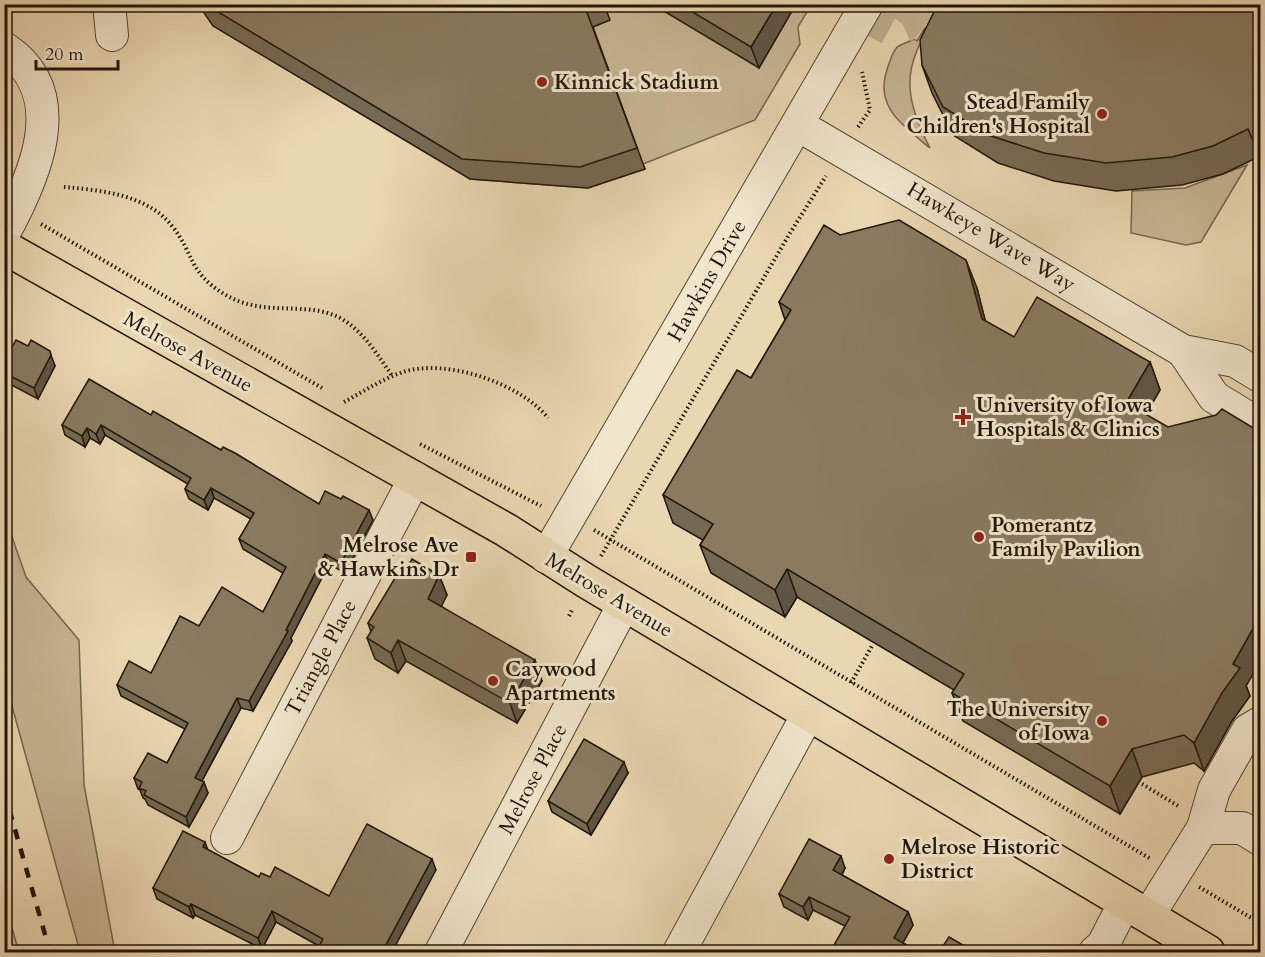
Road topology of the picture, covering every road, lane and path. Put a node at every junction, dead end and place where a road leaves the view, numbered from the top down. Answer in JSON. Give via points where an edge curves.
{"nodes":[{"id":1,"x":109,"y":4,"type":"edge"},
{"id":2,"x":867,"y":4,"type":"edge"},
{"id":3,"x":112,"y":35,"type":"dead end"},
{"id":4,"x":4,"y":48,"type":"edge"},
{"id":5,"x":867,"y":62,"type":"dead end"},
{"id":6,"x":798,"y":124,"type":"junction"},
{"id":7,"x":843,"y":150,"type":"junction"},
{"id":8,"x":64,"y":187,"type":"dead end"},
{"id":9,"x":11,"y":222,"type":"edge"},
{"id":10,"x":4,"y":247,"type":"edge"},
{"id":11,"x":1183,"y":351,"type":"junction"},
{"id":12,"x":1260,"y":376,"type":"edge"},
{"id":13,"x":393,"y":377,"type":"junction"},
{"id":14,"x":324,"y":390,"type":"dead end"},
{"id":15,"x":334,"y":396,"type":"dead end"},
{"id":16,"x":344,"y":402,"type":"junction"},
{"id":17,"x":354,"y":408,"type":"dead end"},
{"id":18,"x":548,"y":418,"type":"dead end"},
{"id":19,"x":1260,"y":425,"type":"edge"},
{"id":20,"x":412,"y":440,"type":"dead end"},
{"id":21,"x":415,"y":478,"type":"junction"},
{"id":22,"x":569,"y":519,"type":"junction"},
{"id":23,"x":611,"y":538,"type":"junction"},
{"id":24,"x":546,"y":557,"type":"junction"},
{"id":25,"x":624,"y":604,"type":"junction"},
{"id":26,"x":873,"y":644,"type":"edge"},
{"id":27,"x":851,"y":683,"type":"junction"},
{"id":28,"x":808,"y":714,"type":"junction"},
{"id":29,"x":1260,"y":723,"type":"edge"},
{"id":30,"x":1142,"y":784,"type":"dead end"},
{"id":31,"x":1194,"y":819,"type":"junction"},
{"id":32,"x":227,"y":838,"type":"dead end"},
{"id":33,"x":1260,"y":838,"type":"edge"},
{"id":34,"x":1176,"y":873,"type":"junction"},
{"id":35,"x":1136,"y":909,"type":"junction"},
{"id":36,"x":1260,"y":923,"type":"edge"},
{"id":37,"x":441,"y":952,"type":"edge"},
{"id":38,"x":679,"y":952,"type":"edge"},
{"id":39,"x":1095,"y":952,"type":"edge"},
{"id":40,"x":1208,"y":952,"type":"edge"}],
"edges":[{"from":1,"to":3,"type":"street"},
{"from":2,"to":6,"type":"street","name":"Hawkins Drive"},
{"from":4,"to":9,"type":"street","via":[[19,57],[41,98],[38,160]]},
{"from":5,"to":7,"type":"path","via":[[862,71],[870,110]]},
{"from":6,"to":7,"type":"street","name":"Hawkeye Wave Way"},
{"from":6,"to":22,"type":"street","name":"Hawkins Drive"},
{"from":7,"to":11,"type":"street","name":"Hawkeye Wave Way"},
{"from":7,"to":23,"type":"path"},
{"from":8,"to":13,"type":"path","via":[[129,198],[156,211],[172,226],[192,265],[222,293],[262,309],[312,310],[341,319],[361,334]]},
{"from":9,"to":14,"type":"path"},
{"from":10,"to":21,"type":"main road","name":"Melrose Avenue"},
{"from":11,"to":12,"type":"street","name":"Hawkeye Wave Way","via":[[1235,361]]},
{"from":11,"to":19,"type":"street","name":"Hawkeye Wave Way","via":[[1214,397]]},
{"from":13,"to":16,"type":"path"},
{"from":13,"to":18,"type":"path","via":[[443,368],[475,375],[500,383]]},
{"from":15,"to":16,"type":"path"},
{"from":16,"to":17,"type":"path"},
{"from":20,"to":22,"type":"path"},
{"from":21,"to":24,"type":"main road","name":"Melrose Avenue"},
{"from":21,"to":32,"type":"street","name":"Triangle Place"},
{"from":22,"to":23,"type":"path"},
{"from":22,"to":24,"type":"street","name":"Hawkins Drive"},
{"from":23,"to":27,"type":"path"},
{"from":24,"to":25,"type":"main road","name":"Melrose Avenue"},
{"from":25,"to":28,"type":"main road","name":"Melrose Avenue"},
{"from":25,"to":37,"type":"street","name":"Melrose Place"},
{"from":26,"to":27,"type":"path"},
{"from":27,"to":34,"type":"path"},
{"from":28,"to":35,"type":"main road","name":"Melrose Avenue"},
{"from":28,"to":38,"type":"street"},
{"from":29,"to":31,"type":"street","via":[[1248,730]]},
{"from":30,"to":31,"type":"path"},
{"from":31,"to":33,"type":"street","via":[[1242,828]]},
{"from":31,"to":34,"type":"street"},
{"from":34,"to":35,"type":"street"},
{"from":34,"to":36,"type":"path"},
{"from":35,"to":39,"type":"street"},
{"from":35,"to":40,"type":"main road","name":"Melrose Avenue"}]}
